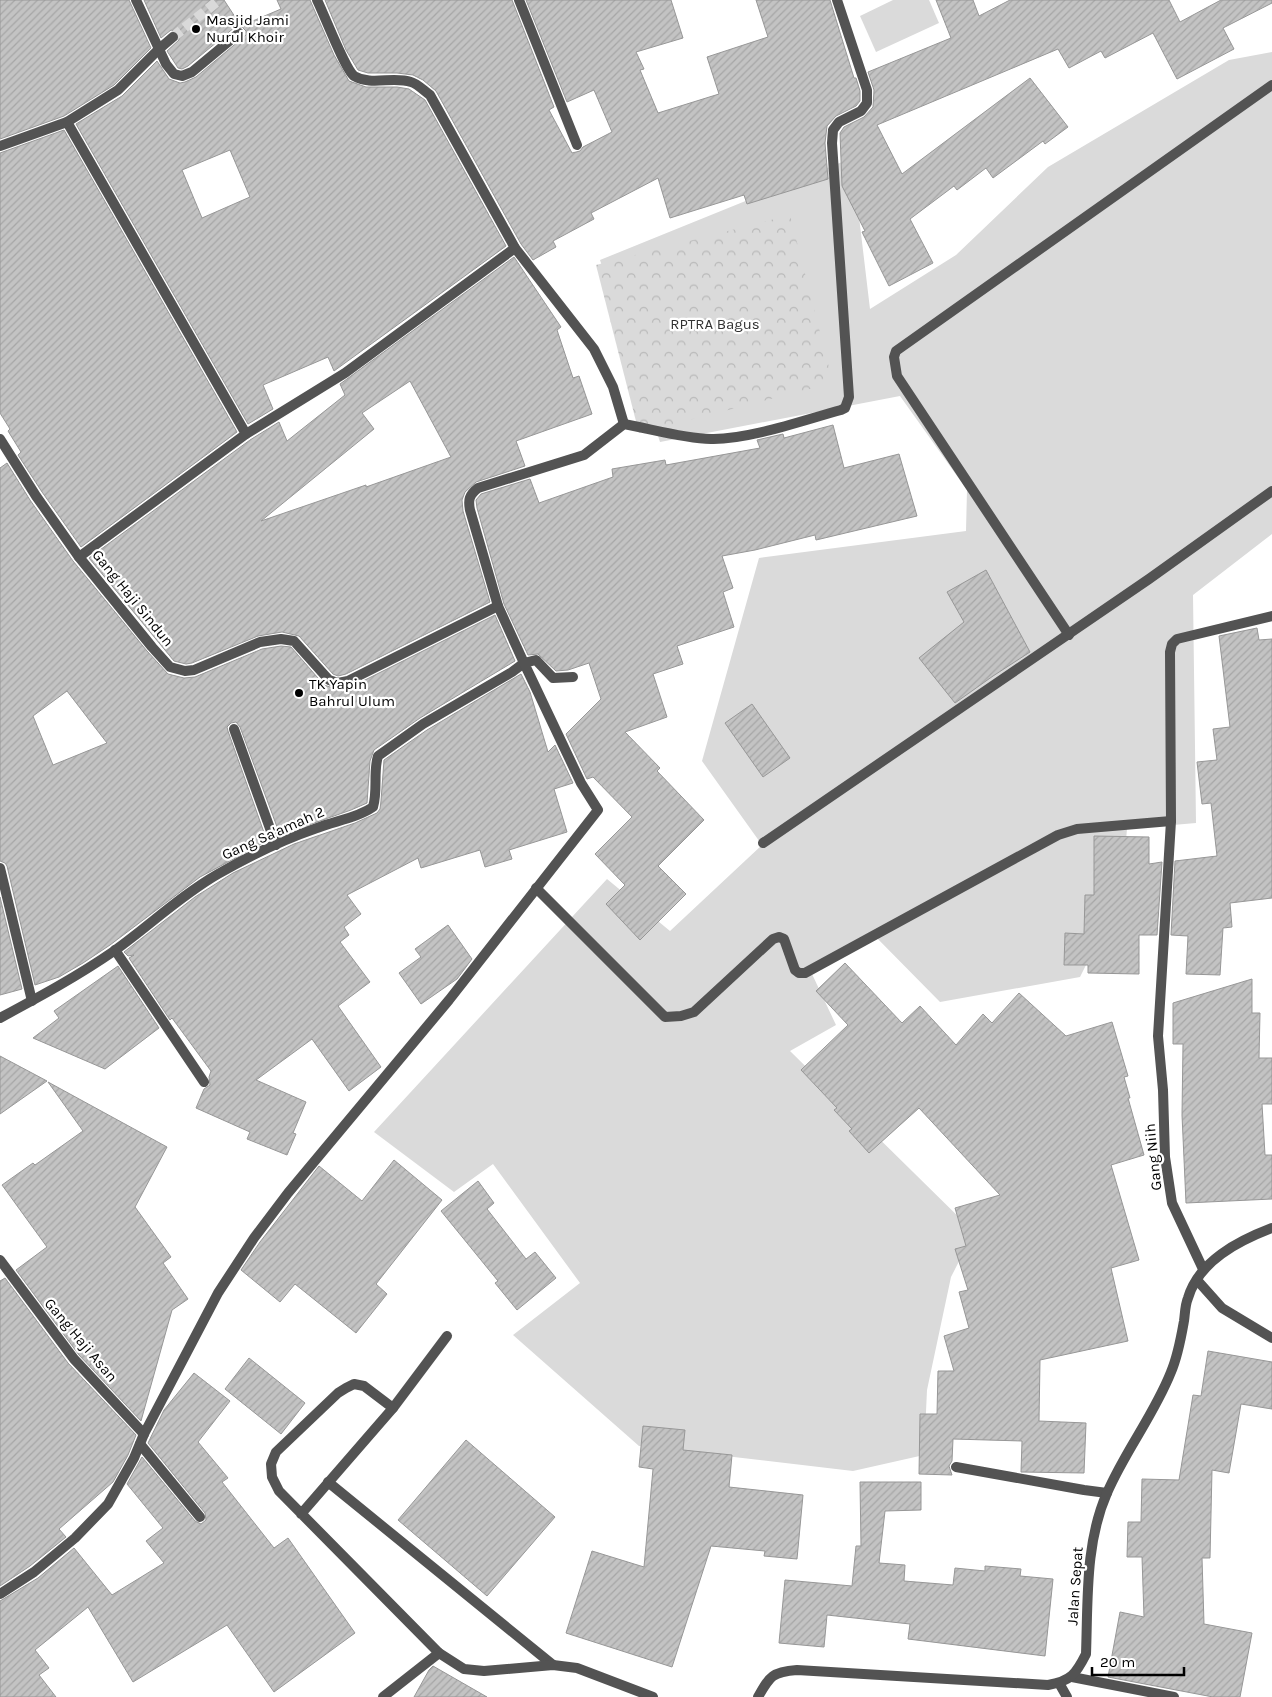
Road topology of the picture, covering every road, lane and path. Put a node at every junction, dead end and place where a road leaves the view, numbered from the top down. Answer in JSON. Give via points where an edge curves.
{"nodes":[{"id":1,"x":136,"y":0,"type":"edge"},
{"id":2,"x":318,"y":0,"type":"edge"},
{"id":3,"x":519,"y":0,"type":"edge"},
{"id":4,"x":837,"y":0,"type":"edge"},
{"id":5,"x":239,"y":32,"type":"dead end"},
{"id":6,"x":174,"y":37,"type":"tunnel mouth"},
{"id":7,"x":159,"y":49,"type":"junction"},
{"id":8,"x":1272,"y":85,"type":"edge"},
{"id":9,"x":67,"y":122,"type":"junction"},
{"id":10,"x":577,"y":145,"type":"dead end"},
{"id":11,"x":0,"y":146,"type":"edge"},
{"id":12,"x":515,"y":248,"type":"junction"},
{"id":13,"x":624,"y":424,"type":"junction"},
{"id":14,"x":246,"y":434,"type":"junction"},
{"id":15,"x":0,"y":439,"type":"edge"},
{"id":16,"x":1272,"y":490,"type":"edge"},
{"id":17,"x":79,"y":557,"type":"junction"},
{"id":18,"x":498,"y":606,"type":"junction"},
{"id":19,"x":1272,"y":616,"type":"edge"},
{"id":20,"x":1069,"y":634,"type":"junction"},
{"id":21,"x":524,"y":663,"type":"junction"},
{"id":22,"x":573,"y":677,"type":"dead end"},
{"id":23,"x":234,"y":729,"type":"dead end"},
{"id":24,"x":1171,"y":821,"type":"junction"},
{"id":25,"x":763,"y":843,"type":"dead end"},
{"id":26,"x":276,"y":845,"type":"junction"},
{"id":27,"x":0,"y":868,"type":"edge"},
{"id":28,"x":536,"y":888,"type":"junction"},
{"id":29,"x":115,"y":950,"type":"junction"},
{"id":30,"x":32,"y":1001,"type":"junction"},
{"id":31,"x":0,"y":1018,"type":"edge"},
{"id":32,"x":204,"y":1082,"type":"dead end"},
{"id":33,"x":1272,"y":1228,"type":"edge"},
{"id":34,"x":0,"y":1260,"type":"edge"},
{"id":35,"x":1203,"y":1269,"type":"junction"},
{"id":36,"x":1197,"y":1280,"type":"junction"},
{"id":37,"x":447,"y":1336,"type":"dead end"},
{"id":38,"x":1272,"y":1338,"type":"edge"},
{"id":39,"x":393,"y":1408,"type":"junction"},
{"id":40,"x":144,"y":1434,"type":"junction"},
{"id":41,"x":140,"y":1444,"type":"junction"},
{"id":42,"x":956,"y":1468,"type":"dead end"},
{"id":43,"x":328,"y":1482,"type":"junction"},
{"id":44,"x":1107,"y":1492,"type":"junction"},
{"id":45,"x":301,"y":1514,"type":"junction"},
{"id":46,"x":200,"y":1517,"type":"dead end"},
{"id":47,"x":0,"y":1594,"type":"edge"},
{"id":48,"x":439,"y":1653,"type":"junction"},
{"id":49,"x":553,"y":1665,"type":"junction"},
{"id":50,"x":1072,"y":1677,"type":"junction"},
{"id":51,"x":1059,"y":1683,"type":"junction"},
{"id":52,"x":383,"y":1697,"type":"edge"},
{"id":53,"x":652,"y":1697,"type":"edge"},
{"id":54,"x":758,"y":1697,"type":"edge"},
{"id":55,"x":1067,"y":1697,"type":"edge"},
{"id":56,"x":1174,"y":1697,"type":"edge"}],
"edges":[{"from":1,"to":7,"type":"street"},
{"from":2,"to":12,"type":"street","via":[[353,75],[366,80],[413,82],[430,95]]},
{"from":3,"to":10,"type":"street"},
{"from":4,"to":13,"type":"street","via":[[867,90],[867,103],[861,111],[839,122],[833,130],[832,143],[847,404],[841,410],[727,438],[693,437]]},
{"from":5,"to":7,"type":"street","via":[[192,72],[182,76],[174,74]]},
{"from":6,"to":7,"type":"street"},
{"from":7,"to":9,"type":"street","via":[[118,90]]},
{"from":8,"to":20,"type":"street","via":[[896,351],[897,376]]},
{"from":9,"to":11,"type":"street"},
{"from":9,"to":14,"type":"street"},
{"from":12,"to":13,"type":"street","via":[[594,348],[613,387]]},
{"from":12,"to":14,"type":"street","via":[[345,373]]},
{"from":13,"to":18,"type":"street","via":[[584,455],[478,488],[472,493],[470,510]]},
{"from":14,"to":17,"type":"street"},
{"from":15,"to":17,"type":"street","name":"Gang Haji Sindun"},
{"from":16,"to":20,"type":"street"},
{"from":17,"to":18,"type":"street","name":"Gang Haji Sindun","via":[[152,648],[170,667],[185,671],[260,642],[281,638],[294,641],[329,680],[348,682]]},
{"from":18,"to":21,"type":"street"},
{"from":19,"to":24,"type":"street","name":"Gang Niih","via":[[1177,639],[1172,644]]},
{"from":20,"to":25,"type":"street"},
{"from":21,"to":22,"type":"street","via":[[536,660],[553,678]]},
{"from":21,"to":26,"type":"street","name":"Gang Sa'amah 2","via":[[423,724],[378,756],[373,807]]},
{"from":21,"to":28,"type":"street","via":[[581,783],[598,810]]},
{"from":23,"to":26,"type":"street"},
{"from":24,"to":28,"type":"street","via":[[1077,829],[1058,835],[805,973],[795,970],[784,938],[778,937],[694,1012],[681,1016],[665,1017]]},
{"from":24,"to":35,"type":"street","name":"Gang Niih","via":[[1158,1036],[1165,1157],[1172,1203]]},
{"from":26,"to":29,"type":"street","name":"Gang Sa'amah 2","via":[[215,876]]},
{"from":27,"to":30,"type":"street"},
{"from":28,"to":40,"type":"street","via":[[449,1000],[254,1238],[218,1292]]},
{"from":29,"to":30,"type":"street","name":"Gang Sa'amah 2"},
{"from":29,"to":32,"type":"street"},
{"from":30,"to":31,"type":"street","name":"Gang Sa'amah 2"},
{"from":33,"to":35,"type":"street","name":"Jalan Sepat","via":[[1249,1237]]},
{"from":34,"to":40,"type":"street","name":"Gang Haji Asan","via":[[74,1359]]},
{"from":35,"to":36,"type":"street","name":"Jalan Sepat"},
{"from":36,"to":38,"type":"street","via":[[1222,1308]]},
{"from":36,"to":44,"type":"street","name":"Jalan Sepat","via":[[1188,1298],[1171,1372]]},
{"from":37,"to":39,"type":"street"},
{"from":39,"to":43,"type":"street"},
{"from":39,"to":45,"type":"street","via":[[364,1386],[354,1384],[338,1393],[276,1452],[271,1464],[272,1477],[279,1491]]},
{"from":40,"to":41,"type":"street"},
{"from":41,"to":46,"type":"street"},
{"from":41,"to":47,"type":"street","via":[[108,1504],[75,1538],[34,1572]]},
{"from":42,"to":44,"type":"street"},
{"from":43,"to":45,"type":"street"},
{"from":43,"to":49,"type":"street"},
{"from":44,"to":50,"type":"street","name":"Jalan Sepat","via":[[1095,1525],[1090,1556],[1086,1654]]},
{"from":45,"to":48,"type":"street"},
{"from":48,"to":49,"type":"street","via":[[464,1669],[484,1671]]},
{"from":48,"to":52,"type":"street"},
{"from":49,"to":53,"type":"street","via":[[578,1668]]},
{"from":50,"to":51,"type":"street"},
{"from":50,"to":56,"type":"street"},
{"from":51,"to":54,"type":"street","via":[[1048,1685],[797,1670],[773,1675]]},
{"from":51,"to":55,"type":"street"}]}
